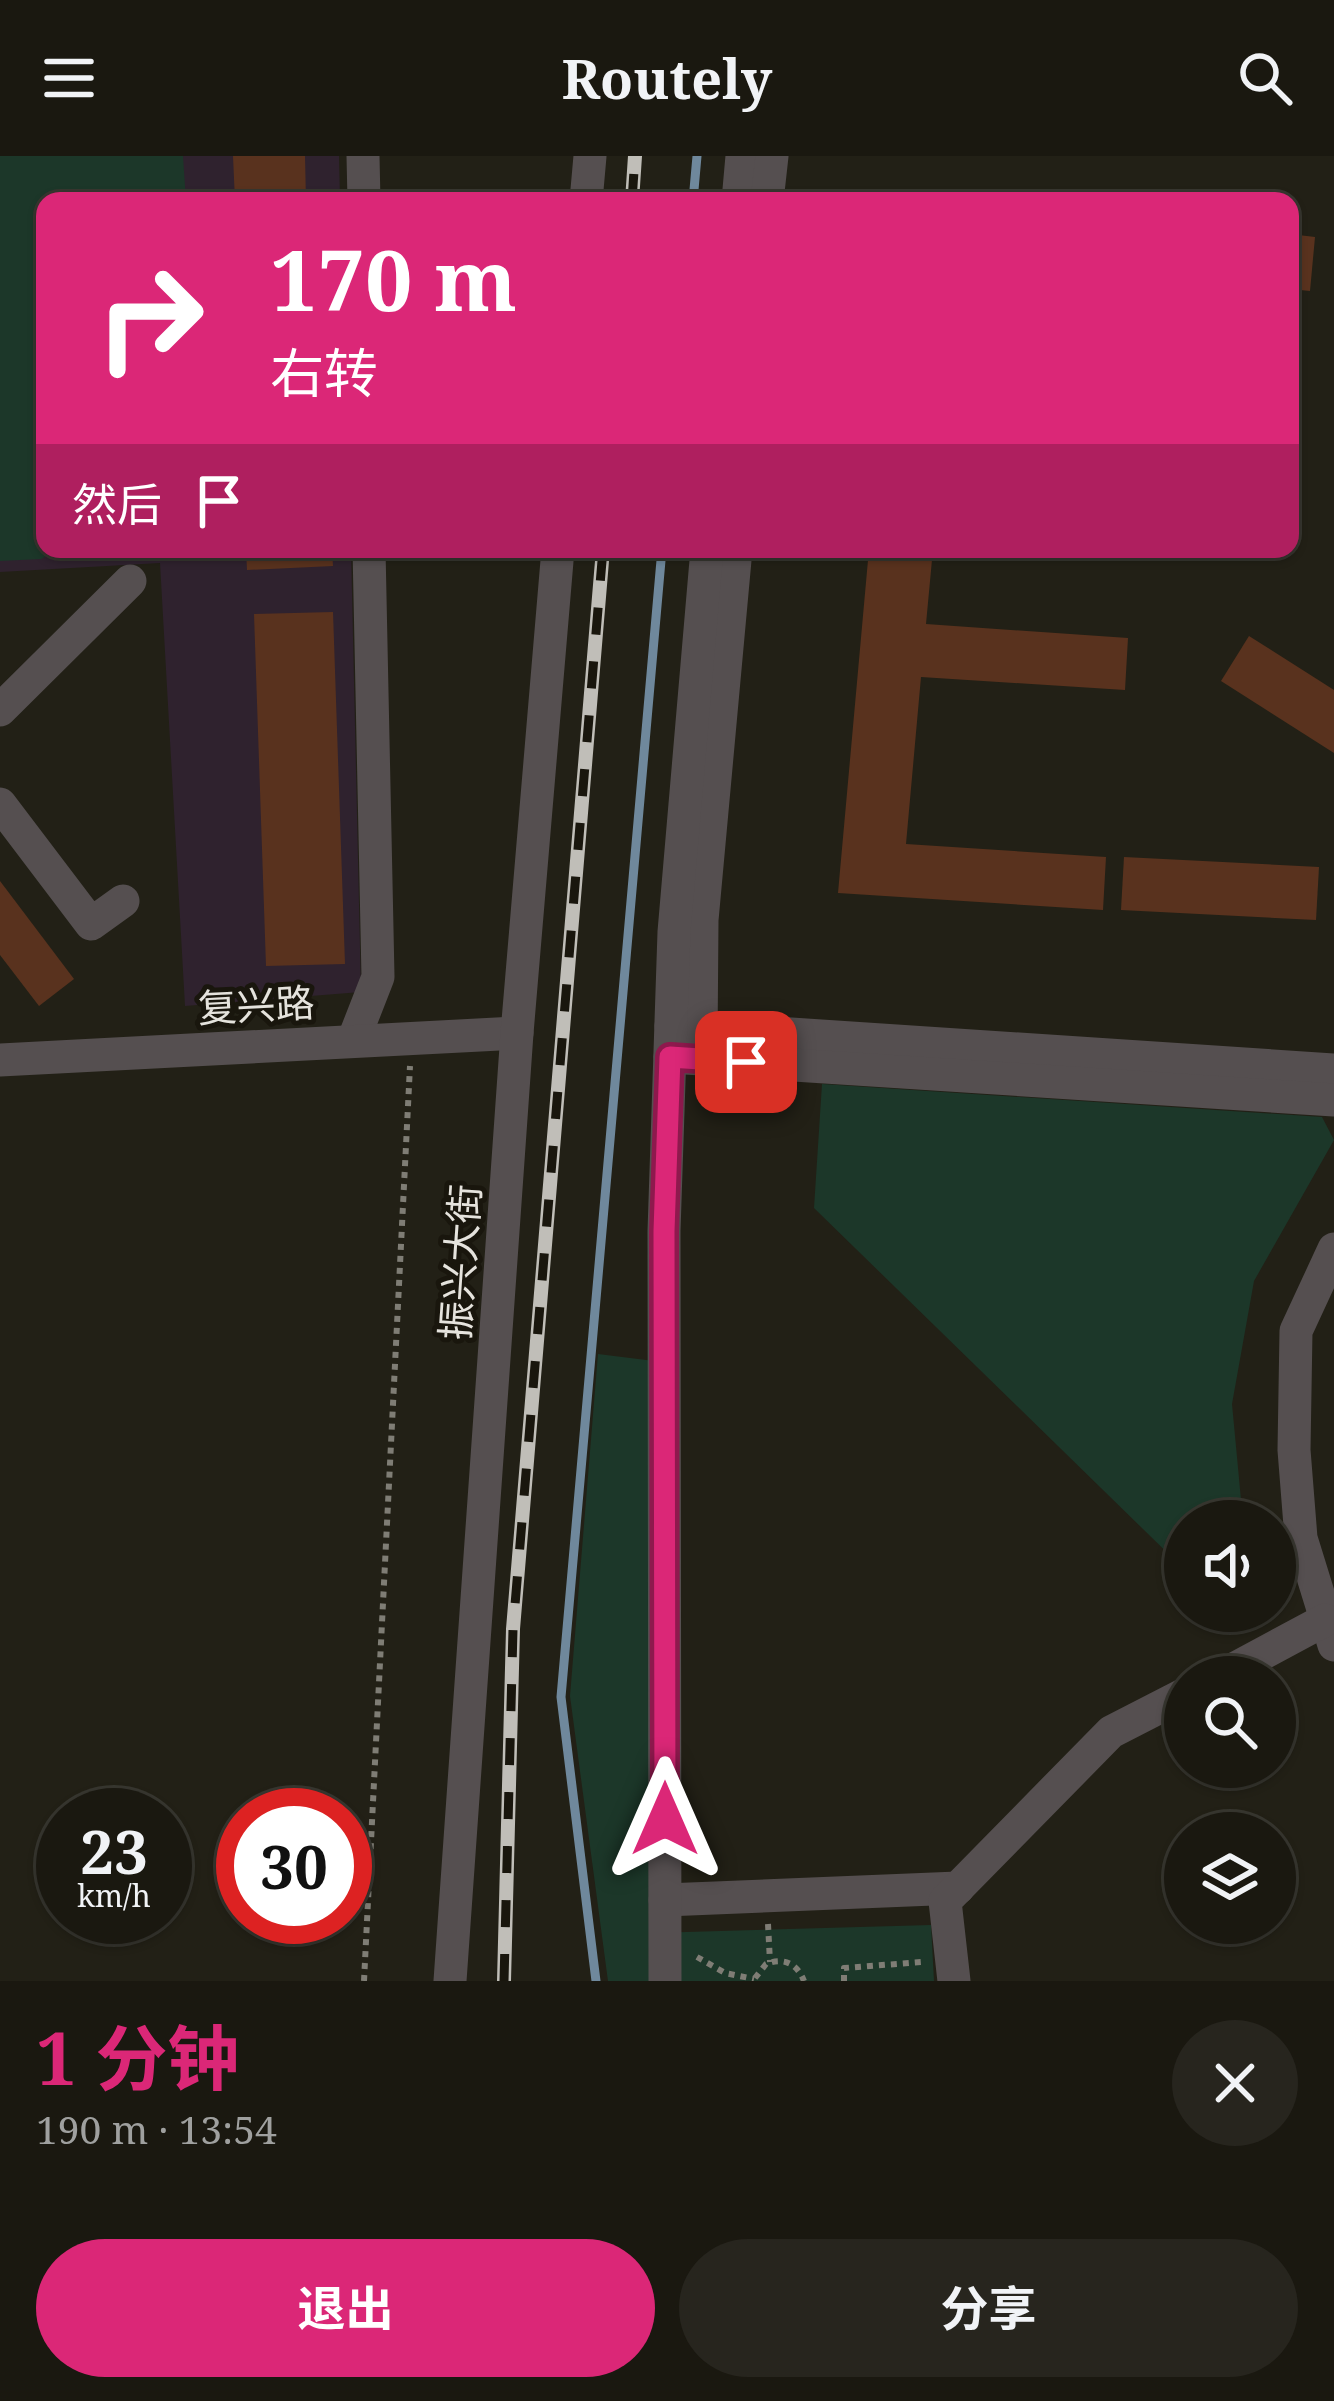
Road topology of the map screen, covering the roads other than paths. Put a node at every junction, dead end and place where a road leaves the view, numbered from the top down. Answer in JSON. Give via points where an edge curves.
{"nodes":[{"id":1,"x":363,"y":156,"type":"edge"},
{"id":2,"x":590,"y":156,"type":"edge"},
{"id":3,"x":742,"y":156,"type":"edge"},
{"id":4,"x":772,"y":156,"type":"edge"},
{"id":5,"x":364,"y":192,"type":"edge"},
{"id":6,"x":587,"y":192,"type":"edge"},
{"id":7,"x":739,"y":192,"type":"edge"},
{"id":8,"x":768,"y":192,"type":"edge"},
{"id":9,"x":369,"y":558,"type":"edge"},
{"id":10,"x":557,"y":558,"type":"edge"},
{"id":11,"x":706,"y":558,"type":"edge"},
{"id":12,"x":735,"y":558,"type":"edge"},
{"id":13,"x":130,"y":581,"type":"dead end"},
{"id":14,"x":0,"y":710,"type":"edge"},
{"id":15,"x":0,"y":804,"type":"edge"},
{"id":16,"x":123,"y":901,"type":"dead end"},
{"id":17,"x":517,"y":1033,"type":"junction"},
{"id":18,"x":353,"y":1041,"type":"junction"},
{"id":19,"x":680,"y":1048,"type":"junction"},
{"id":20,"x":0,"y":1060,"type":"edge"},
{"id":21,"x":1334,"y":1070,"type":"edge"},
{"id":22,"x":1334,"y":1100,"type":"edge"},
{"id":23,"x":1334,"y":1249,"type":"edge"},
{"id":24,"x":1325,"y":1619,"type":"edge"},
{"id":25,"x":1257,"y":1656,"type":"edge"},
{"id":26,"x":1164,"y":1705,"type":"edge"},
{"id":27,"x":958,"y":1888,"type":"junction"},
{"id":28,"x":665,"y":1900,"type":"junction"},
{"id":29,"x":665,"y":1965,"type":"edge"},
{"id":30,"x":450,"y":1981,"type":"edge"},
{"id":31,"x":954,"y":1981,"type":"edge"}],
"edges":[{"from":1,"to":5,"type":"street"},
{"from":2,"to":6,"type":"street"},
{"from":3,"to":7,"type":"street"},
{"from":4,"to":8,"type":"street"},
{"from":9,"to":18,"type":"street","via":[[378,977]]},
{"from":10,"to":17,"type":"street","name":"振兴大街"},
{"from":11,"to":19,"type":"street","via":[[674,932]]},
{"from":12,"to":19,"type":"street","via":[[702,920]]},
{"from":13,"to":14,"type":"street"},
{"from":15,"to":16,"type":"street","via":[[91,924]]},
{"from":17,"to":18,"type":"street","name":"复兴路"},
{"from":17,"to":30,"type":"street","name":"振兴大街"},
{"from":18,"to":20,"type":"street","name":"复兴路"},
{"from":19,"to":21,"type":"street"},
{"from":19,"to":22,"type":"street"},
{"from":19,"to":28,"type":"street","via":[[664,1231]]},
{"from":23,"to":24,"type":"street","via":[[1296,1331],[1301,1538]]},
{"from":24,"to":25,"type":"street"},
{"from":26,"to":27,"type":"street","via":[[1112,1732]]},
{"from":27,"to":28,"type":"street"},
{"from":27,"to":31,"type":"street","via":[[945,1900]]},
{"from":28,"to":29,"type":"street"}]}
